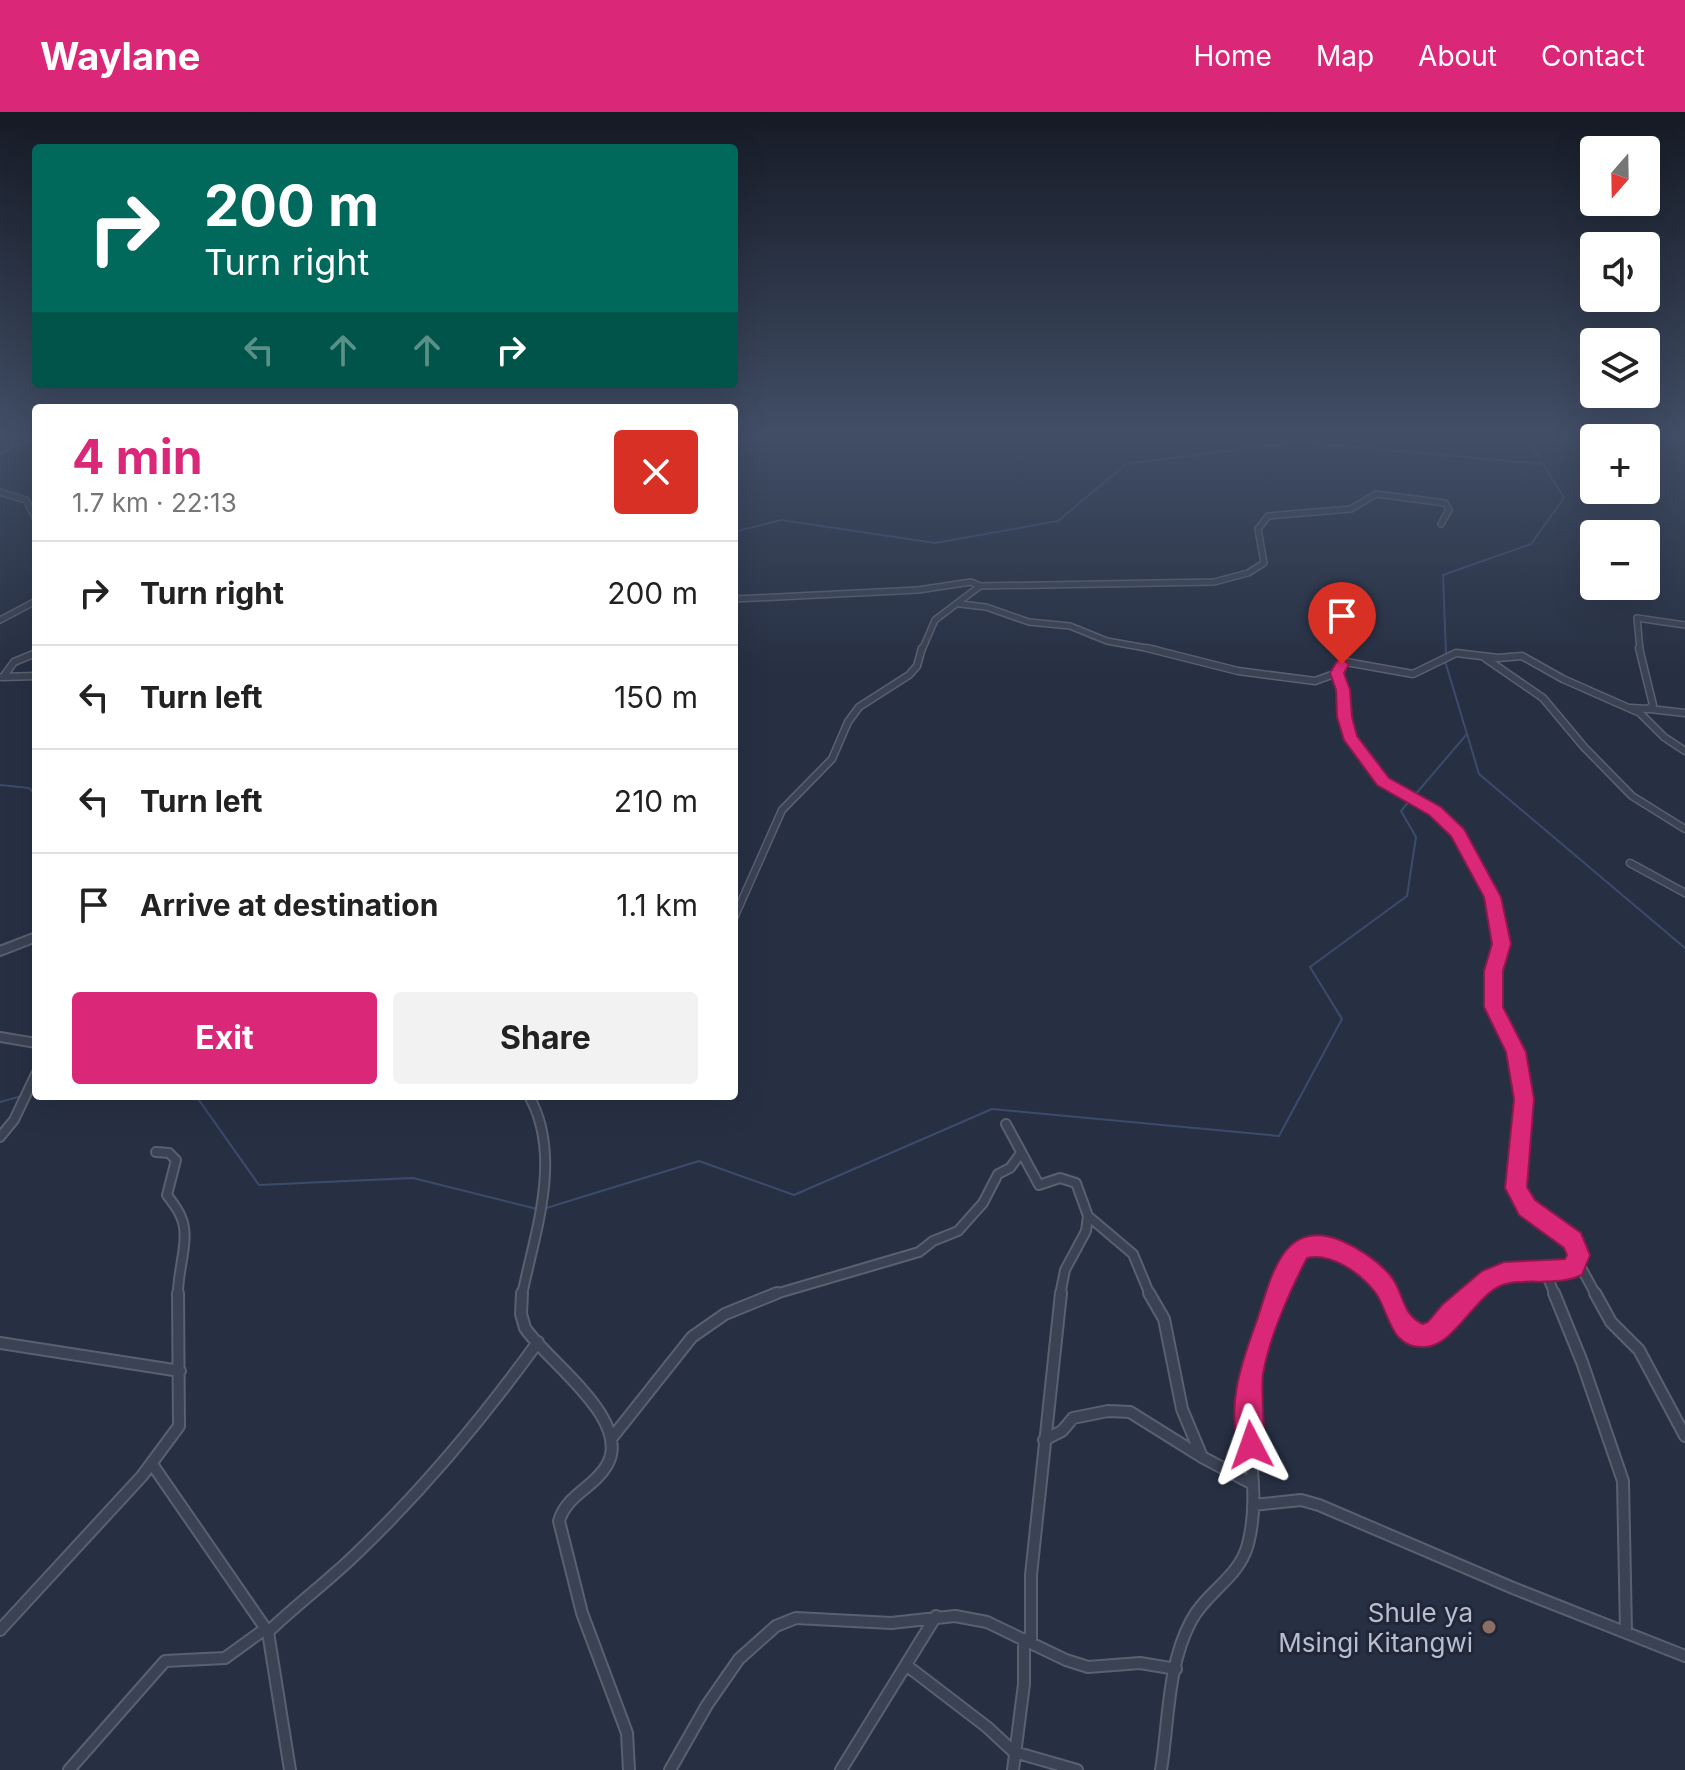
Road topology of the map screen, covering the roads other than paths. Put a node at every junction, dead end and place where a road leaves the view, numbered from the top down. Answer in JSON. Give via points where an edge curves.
{"nodes":[{"id":1,"x":1311,"y":512,"type":"edge"},
{"id":2,"x":1448,"y":512,"type":"edge"},
{"id":3,"x":1441,"y":524,"type":"dead end"},
{"id":4,"x":980,"y":586,"type":"junction"},
{"id":5,"x":738,"y":599,"type":"edge"},
{"id":6,"x":32,"y":603,"type":"edge"},
{"id":7,"x":960,"y":604,"type":"junction"},
{"id":8,"x":0,"y":620,"type":"edge"},
{"id":9,"x":1685,"y":625,"type":"edge"},
{"id":10,"x":32,"y":655,"type":"edge"},
{"id":11,"x":1480,"y":655,"type":"junction"},
{"id":12,"x":1337,"y":673,"type":"junction"},
{"id":13,"x":32,"y":676,"type":"edge"},
{"id":14,"x":2,"y":677,"type":"edge"},
{"id":15,"x":1628,"y":708,"type":"junction"},
{"id":16,"x":1648,"y":709,"type":"junction"},
{"id":17,"x":1685,"y":713,"type":"edge"},
{"id":18,"x":1685,"y":751,"type":"edge"},
{"id":19,"x":1685,"y":829,"type":"edge"},
{"id":20,"x":1630,"y":863,"type":"dead end"},
{"id":21,"x":1683,"y":888,"type":"edge"},
{"id":22,"x":738,"y":909,"type":"edge"},
{"id":23,"x":32,"y":939,"type":"edge"},
{"id":24,"x":0,"y":951,"type":"edge"},
{"id":25,"x":0,"y":1037,"type":"edge"},
{"id":26,"x":32,"y":1042,"type":"edge"},
{"id":27,"x":32,"y":1082,"type":"edge"},
{"id":28,"x":531,"y":1100,"type":"edge"},
{"id":29,"x":1006,"y":1124,"type":"dead end"},
{"id":30,"x":0,"y":1137,"type":"edge"},
{"id":31,"x":156,"y":1152,"type":"dead end"},
{"id":32,"x":1021,"y":1153,"type":"junction"},
{"id":33,"x":1088,"y":1216,"type":"junction"},
{"id":34,"x":1578,"y":1262,"type":"junction"},
{"id":35,"x":1545,"y":1271,"type":"junction"},
{"id":36,"x":538,"y":1342,"type":"junction"},
{"id":37,"x":0,"y":1343,"type":"edge"},
{"id":38,"x":180,"y":1371,"type":"junction"},
{"id":39,"x":1685,"y":1436,"type":"edge"},
{"id":40,"x":611,"y":1439,"type":"junction"},
{"id":41,"x":1044,"y":1440,"type":"junction"},
{"id":42,"x":1202,"y":1457,"type":"junction"},
{"id":43,"x":152,"y":1464,"type":"junction"},
{"id":44,"x":1253,"y":1484,"type":"junction"},
{"id":45,"x":1254,"y":1505,"type":"junction"},
{"id":46,"x":936,"y":1616,"type":"junction"},
{"id":47,"x":0,"y":1630,"type":"edge"},
{"id":48,"x":267,"y":1631,"type":"junction"},
{"id":49,"x":1626,"y":1631,"type":"junction"},
{"id":50,"x":1027,"y":1641,"type":"junction"},
{"id":51,"x":1685,"y":1656,"type":"edge"},
{"id":52,"x":906,"y":1665,"type":"junction"},
{"id":53,"x":1176,"y":1669,"type":"junction"},
{"id":54,"x":1014,"y":1752,"type":"junction"},
{"id":55,"x":69,"y":1770,"type":"edge"},
{"id":56,"x":290,"y":1770,"type":"edge"},
{"id":57,"x":629,"y":1770,"type":"edge"},
{"id":58,"x":670,"y":1770,"type":"edge"},
{"id":59,"x":841,"y":1770,"type":"edge"},
{"id":60,"x":1013,"y":1770,"type":"edge"},
{"id":61,"x":1077,"y":1770,"type":"edge"},
{"id":62,"x":1161,"y":1770,"type":"edge"}],
"edges":[{"from":1,"to":4,"type":"street","via":[[1268,516],[1258,529],[1264,563],[1223,581]]},
{"from":2,"to":3,"type":"street"},
{"from":4,"to":5,"type":"street","via":[[971,582],[918,590]]},
{"from":4,"to":7,"type":"street"},
{"from":6,"to":8,"type":"street"},
{"from":7,"to":12,"type":"street","via":[[1029,622],[1070,626],[1107,641],[1231,670],[1315,681]]},
{"from":7,"to":22,"type":"street","via":[[935,620],[909,675],[859,707],[832,759],[782,810]]},
{"from":9,"to":16,"type":"street","via":[[1637,618],[1636,636],[1653,705]]},
{"from":10,"to":14,"type":"street","via":[[14,662]]},
{"from":11,"to":12,"type":"street","via":[[1447,654],[1413,674],[1346,662]]},
{"from":11,"to":15,"type":"street","via":[[1522,656]]},
{"from":11,"to":19,"type":"street","via":[[1543,698],[1632,796]]},
{"from":12,"to":34,"type":"street","via":[[1352,741],[1383,781],[1435,811],[1454,829],[1489,887],[1502,944],[1493,971],[1493,1007],[1516,1052],[1524,1099],[1516,1188],[1527,1208],[1573,1241]]},
{"from":13,"to":14,"type":"street"},
{"from":15,"to":16,"type":"street"},
{"from":15,"to":18,"type":"street"},
{"from":16,"to":17,"type":"street"},
{"from":20,"to":21,"type":"street"},
{"from":23,"to":24,"type":"street"},
{"from":25,"to":26,"type":"street"},
{"from":27,"to":30,"type":"street"},
{"from":28,"to":36,"type":"street","via":[[543,1127],[543,1163],[521,1312]]},
{"from":29,"to":32,"type":"street"},
{"from":31,"to":38,"type":"street","via":[[176,1160],[167,1195],[185,1227],[177,1277]]},
{"from":32,"to":33,"type":"street","via":[[1039,1185],[1060,1178],[1076,1183]]},
{"from":32,"to":40,"type":"street","via":[[998,1174],[983,1203],[958,1231],[919,1252],[754,1303],[704,1327]]},
{"from":33,"to":41,"type":"street","via":[[1061,1284]]},
{"from":33,"to":42,"type":"street","via":[[1133,1254],[1164,1319],[1182,1409]]},
{"from":34,"to":35,"type":"street","via":[[1565,1270]]},
{"from":34,"to":39,"type":"street","via":[[1611,1322],[1639,1350]]},
{"from":35,"to":44,"type":"street","via":[[1491,1279],[1436,1332],[1423,1336],[1400,1322],[1384,1285],[1367,1269],[1323,1245],[1299,1250],[1267,1320],[1248,1384]]},
{"from":35,"to":49,"type":"street","via":[[1623,1481]]},
{"from":36,"to":40,"type":"street","via":[[604,1421]]},
{"from":36,"to":48,"type":"street","via":[[434,1473],[357,1553]]},
{"from":37,"to":38,"type":"street"},
{"from":38,"to":43,"type":"street","via":[[182,1417]]},
{"from":40,"to":57,"type":"street","via":[[610,1462],[603,1474],[569,1500],[559,1521],[582,1613],[627,1733]]},
{"from":41,"to":42,"type":"street","via":[[1073,1418],[1122,1411]]},
{"from":41,"to":50,"type":"street"},
{"from":42,"to":44,"type":"street"},
{"from":43,"to":47,"type":"street"},
{"from":43,"to":48,"type":"street"},
{"from":44,"to":45,"type":"street"},
{"from":45,"to":49,"type":"street","via":[[1301,1500],[1319,1505]]},
{"from":45,"to":53,"type":"street","via":[[1240,1566],[1192,1619]]},
{"from":46,"to":50,"type":"street","via":[[987,1622]]},
{"from":46,"to":52,"type":"street"},
{"from":46,"to":58,"type":"street","via":[[891,1623],[782,1621],[732,1666]]},
{"from":48,"to":55,"type":"street","via":[[225,1658],[165,1661]]},
{"from":48,"to":56,"type":"street"},
{"from":49,"to":51,"type":"street"},
{"from":50,"to":53,"type":"street","via":[[1088,1667],[1140,1663]]},
{"from":50,"to":54,"type":"street"},
{"from":52,"to":54,"type":"street"},
{"from":52,"to":59,"type":"street"},
{"from":53,"to":62,"type":"street"},
{"from":54,"to":60,"type":"street"},
{"from":54,"to":61,"type":"street"}]}
